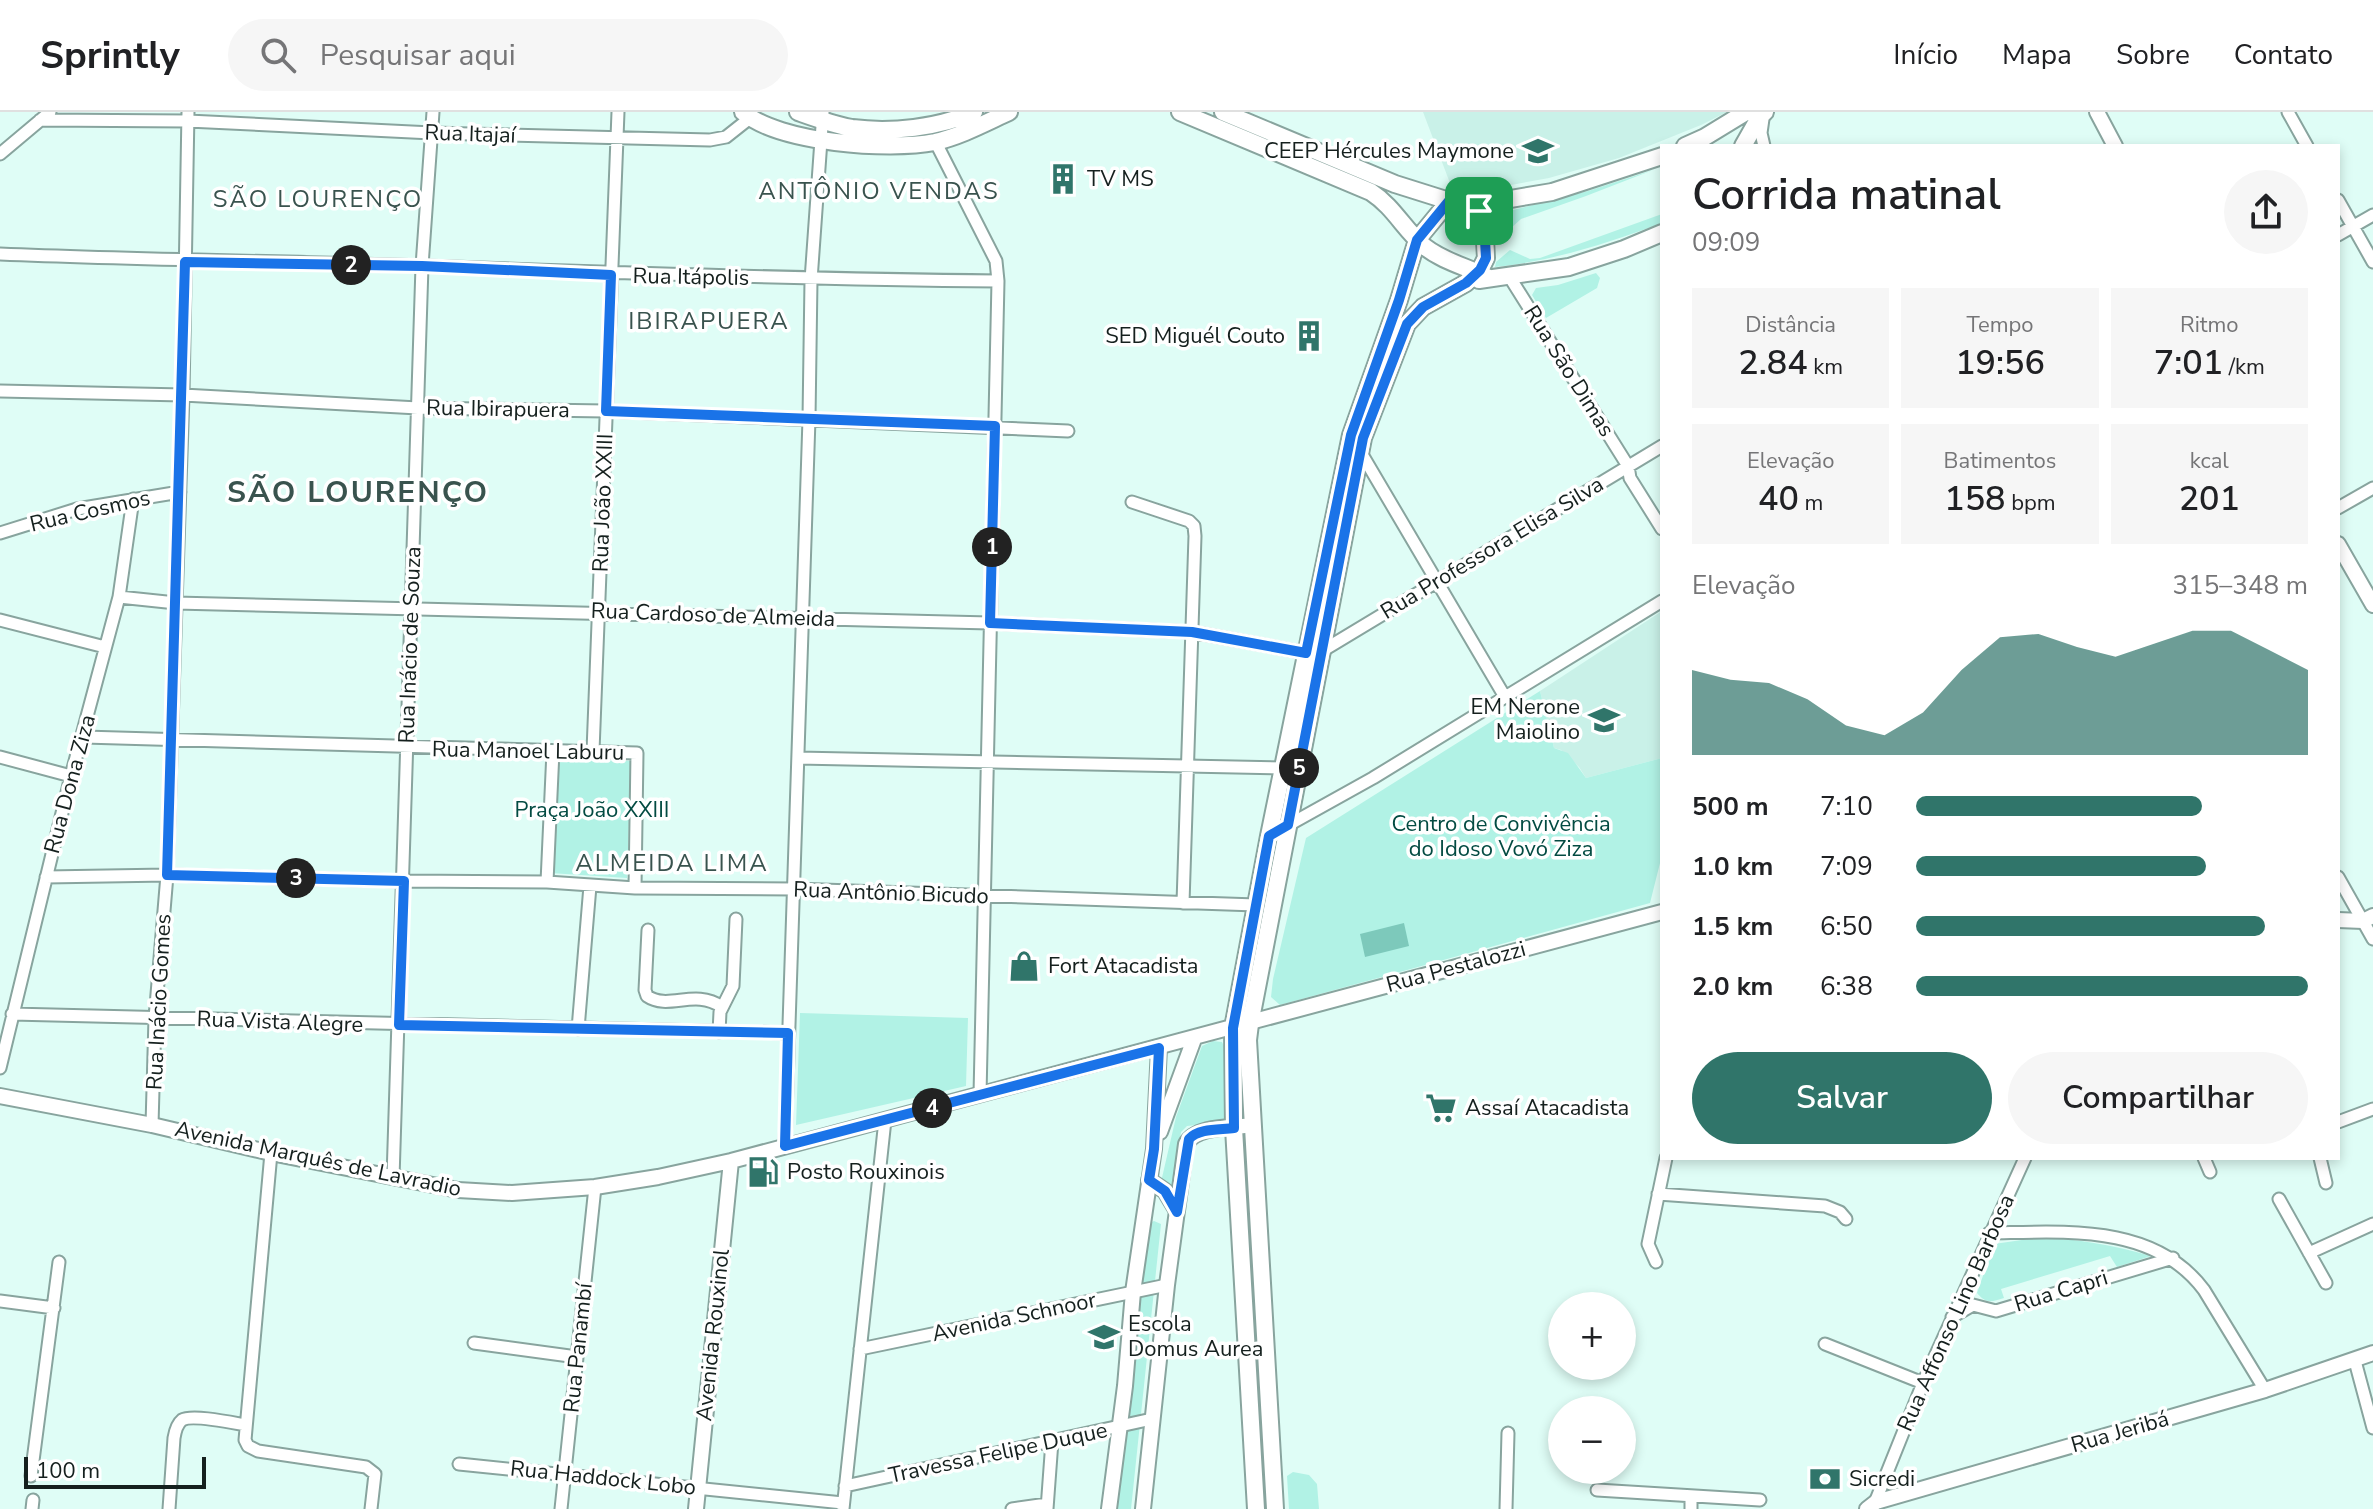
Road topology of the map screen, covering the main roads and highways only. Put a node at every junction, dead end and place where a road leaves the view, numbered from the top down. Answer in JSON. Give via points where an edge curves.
{"nodes":[{"id":1,"x":797,"y":112,"type":"edge"},
{"id":2,"x":974,"y":112,"type":"edge"},
{"id":3,"x":1009,"y":112,"type":"edge"},
{"id":4,"x":1180,"y":112,"type":"edge"},
{"id":5,"x":1223,"y":112,"type":"edge"},
{"id":6,"x":1746,"y":112,"type":"edge"},
{"id":7,"x":1766,"y":112,"type":"edge"},
{"id":8,"x":2097,"y":112,"type":"edge"},
{"id":9,"x":751,"y":114,"type":"edge"},
{"id":10,"x":823,"y":116,"type":"edge"},
{"id":11,"x":930,"y":126,"type":"edge"},
{"id":12,"x":1689,"y":144,"type":"edge"},
{"id":13,"x":1744,"y":144,"type":"edge"},
{"id":14,"x":2114,"y":144,"type":"edge"},
{"id":15,"x":1660,"y":157,"type":"edge"},
{"id":16,"x":1449,"y":201,"type":"junction"},
{"id":17,"x":1475,"y":205,"type":"junction"},
{"id":18,"x":1660,"y":234,"type":"edge"},
{"id":19,"x":1417,"y":240,"type":"junction"},
{"id":20,"x":1478,"y":278,"type":"junction"},
{"id":21,"x":2340,"y":547,"type":"edge"},
{"id":22,"x":2373,"y":605,"type":"edge"},
{"id":23,"x":1314,"y":652,"type":"junction"},
{"id":24,"x":1660,"y":913,"type":"edge"},
{"id":25,"x":2368,"y":918,"type":"edge"},
{"id":26,"x":2340,"y":920,"type":"edge"},
{"id":27,"x":1250,"y":1024,"type":"junction"},
{"id":28,"x":1233,"y":1028,"type":"junction"},
{"id":29,"x":1194,"y":1039,"type":"junction"},
{"id":30,"x":1159,"y":1048,"type":"junction"},
{"id":31,"x":0,"y":1096,"type":"edge"},
{"id":32,"x":1253,"y":1125,"type":"junction"},
{"id":33,"x":1234,"y":1128,"type":"junction"},
{"id":34,"x":1154,"y":1149,"type":"junction"},
{"id":35,"x":731,"y":1161,"type":"junction"},
{"id":36,"x":1149,"y":1180,"type":"junction"},
{"id":37,"x":1177,"y":1212,"type":"junction"},
{"id":38,"x":2373,"y":1353,"type":"edge"},
{"id":39,"x":1872,"y":1507,"type":"edge"},
{"id":40,"x":696,"y":1509,"type":"edge"},
{"id":41,"x":1109,"y":1509,"type":"edge"},
{"id":42,"x":1143,"y":1509,"type":"edge"},
{"id":43,"x":1256,"y":1509,"type":"edge"},
{"id":44,"x":1275,"y":1509,"type":"edge"}],
"edges":[{"from":1,"to":10,"type":"main road"},
{"from":2,"to":11,"type":"main road"},
{"from":3,"to":11,"type":"main road","via":[[970,130]]},
{"from":4,"to":19,"type":"main road","via":[[1371,192]]},
{"from":5,"to":16,"type":"main road"},
{"from":6,"to":12,"type":"main road"},
{"from":7,"to":13,"type":"main road"},
{"from":8,"to":14,"type":"main road"},
{"from":9,"to":11,"type":"main road","via":[[785,133],[895,146]]},
{"from":10,"to":11,"type":"main road","via":[[850,128]]},
{"from":15,"to":17,"type":"main road","via":[[1552,192]]},
{"from":16,"to":17,"type":"main road"},
{"from":16,"to":19,"type":"main road"},
{"from":17,"to":20,"type":"main road","via":[[1486,258]]},
{"from":18,"to":20,"type":"main road","via":[[1569,267]]},
{"from":19,"to":20,"type":"main road"},
{"from":19,"to":23,"type":"main road","via":[[1351,435]]},
{"from":20,"to":23,"type":"main road","via":[[1423,307],[1407,324],[1360,451]]},
{"from":21,"to":22,"type":"main road"},
{"from":23,"to":27,"type":"main road"},
{"from":23,"to":28,"type":"main road","via":[[1269,836]]},
{"from":24,"to":27,"type":"main road","name":"Rua Pestalozzi"},
{"from":25,"to":26,"type":"main road"},
{"from":27,"to":28,"type":"main road"},
{"from":27,"to":32,"type":"main road"},
{"from":28,"to":29,"type":"main road"},
{"from":28,"to":33,"type":"main road"},
{"from":29,"to":30,"type":"main road"},
{"from":29,"to":34,"type":"main road"},
{"from":30,"to":34,"type":"main road"},
{"from":30,"to":35,"type":"main road","name":"Avenida Marquês de Lavradio"},
{"from":31,"to":35,"type":"main road","name":"Avenida Marquês de Lavradio","via":[[458,1190],[512,1193],[595,1187]]},
{"from":32,"to":33,"type":"main road"},
{"from":32,"to":44,"type":"main road"},
{"from":33,"to":37,"type":"main road","via":[[1189,1139]]},
{"from":33,"to":43,"type":"main road"},
{"from":34,"to":36,"type":"main road"},
{"from":35,"to":40,"type":"main road","name":"Avenida Rouxinol"},
{"from":36,"to":37,"type":"main road","via":[[1165,1191]]},
{"from":36,"to":41,"type":"main road"},
{"from":37,"to":42,"type":"main road"},
{"from":38,"to":39,"type":"main road","name":"Rua Jeribá"}]}
